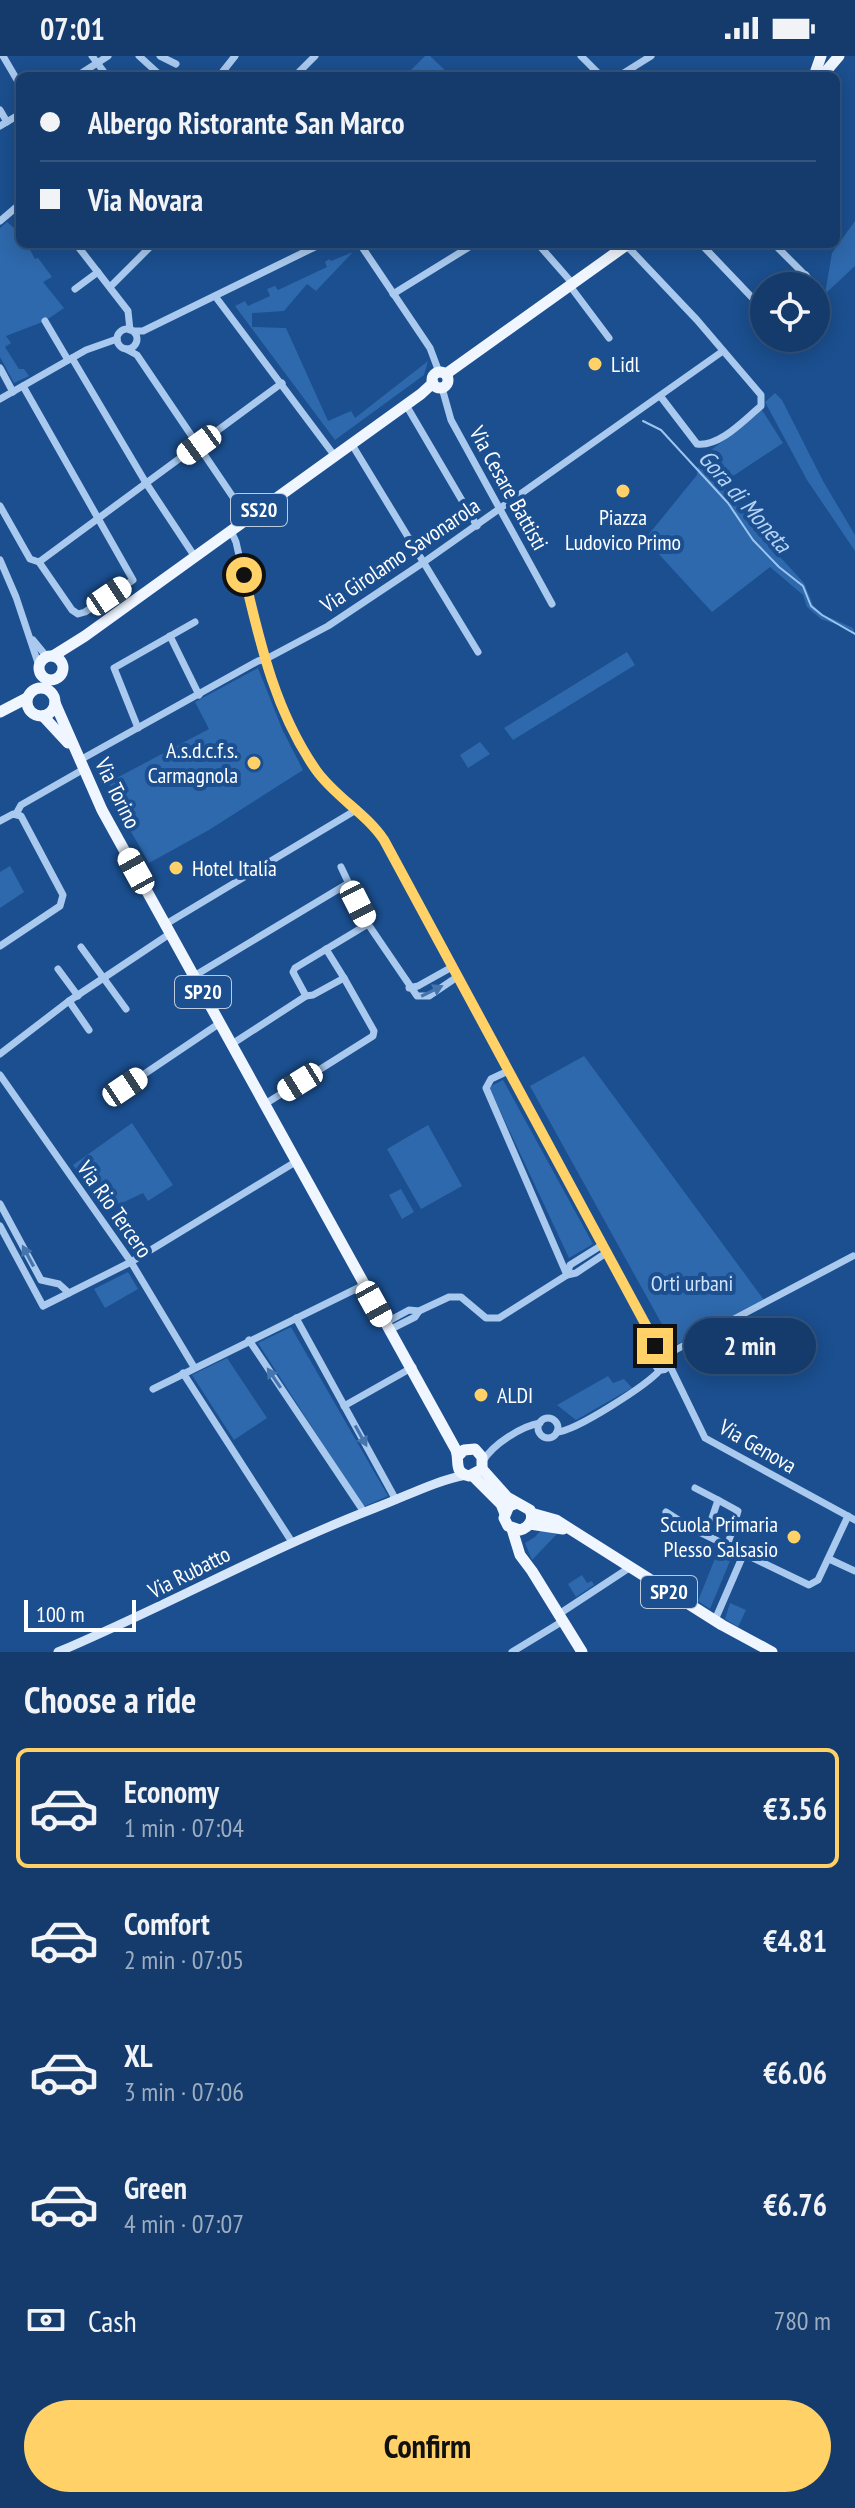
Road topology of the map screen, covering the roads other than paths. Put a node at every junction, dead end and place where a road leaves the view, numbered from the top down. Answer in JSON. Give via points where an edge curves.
{"nodes":[{"id":1,"x":3,"y":56,"type":"edge"},
{"id":2,"x":108,"y":56,"type":"edge"},
{"id":3,"x":139,"y":56,"type":"edge"},
{"id":4,"x":160,"y":56,"type":"edge"},
{"id":5,"x":315,"y":56,"type":"edge"},
{"id":6,"x":581,"y":56,"type":"edge"},
{"id":7,"x":651,"y":56,"type":"edge"},
{"id":8,"x":839,"y":56,"type":"edge"},
{"id":9,"x":95,"y":60,"type":"edge"},
{"id":10,"x":176,"y":64,"type":"dead end"},
{"id":11,"x":157,"y":72,"type":"edge"},
{"id":12,"x":299,"y":72,"type":"edge"},
{"id":13,"x":597,"y":72,"type":"edge"},
{"id":14,"x":625,"y":72,"type":"edge"},
{"id":15,"x":825,"y":72,"type":"edge"},
{"id":16,"x":16,"y":78,"type":"edge"},
{"id":17,"x":0,"y":110,"type":"edge"},
{"id":18,"x":3,"y":124,"type":"edge"},
{"id":19,"x":16,"y":207,"type":"edge"},
{"id":20,"x":0,"y":221,"type":"edge"},
{"id":21,"x":79,"y":248,"type":"edge"},
{"id":22,"x":149,"y":248,"type":"edge"},
{"id":23,"x":313,"y":248,"type":"edge"},
{"id":24,"x":362,"y":248,"type":"edge"},
{"id":25,"x":468,"y":248,"type":"edge"},
{"id":26,"x":541,"y":248,"type":"edge"},
{"id":27,"x":623,"y":248,"type":"edge"},
{"id":28,"x":630,"y":248,"type":"edge"},
{"id":29,"x":705,"y":248,"type":"edge"},
{"id":30,"x":778,"y":248,"type":"edge"},
{"id":31,"x":98,"y":272,"type":"junction"},
{"id":32,"x":803,"y":272,"type":"edge"},
{"id":33,"x":572,"y":285,"type":"junction"},
{"id":34,"x":110,"y":287,"type":"junction"},
{"id":35,"x":75,"y":289,"type":"dead end"},
{"id":36,"x":393,"y":294,"type":"junction"},
{"id":37,"x":750,"y":295,"type":"edge"},
{"id":38,"x":215,"y":296,"type":"junction"},
{"id":39,"x":45,"y":321,"type":"dead end"},
{"id":40,"x":134,"y":336,"type":"junction"},
{"id":41,"x":609,"y":338,"type":"dead end"},
{"id":42,"x":121,"y":344,"type":"junction"},
{"id":43,"x":723,"y":351,"type":"junction"},
{"id":44,"x":137,"y":355,"type":"junction"},
{"id":45,"x":70,"y":359,"type":"junction"},
{"id":46,"x":0,"y":368,"type":"edge"},
{"id":47,"x":440,"y":379,"type":"junction"},
{"id":48,"x":282,"y":383,"type":"junction"},
{"id":49,"x":23,"y":386,"type":"junction"},
{"id":50,"x":13,"y":392,"type":"junction"},
{"id":51,"x":661,"y":397,"type":"junction"},
{"id":52,"x":0,"y":399,"type":"edge"},
{"id":53,"x":406,"y":405,"type":"junction"},
{"id":54,"x":351,"y":443,"type":"junction"},
{"id":55,"x":199,"y":445,"type":"junction"},
{"id":56,"x":334,"y":455,"type":"junction"},
{"id":57,"x":146,"y":483,"type":"junction"},
{"id":58,"x":237,"y":503,"type":"dead end"},
{"id":59,"x":0,"y":506,"type":"edge"},
{"id":60,"x":500,"y":510,"type":"junction"},
{"id":61,"x":100,"y":518,"type":"junction"},
{"id":62,"x":477,"y":526,"type":"junction"},
{"id":63,"x":231,"y":531,"type":"junction"},
{"id":64,"x":195,"y":557,"type":"junction"},
{"id":65,"x":0,"y":560,"type":"edge"},
{"id":66,"x":39,"y":562,"type":"junction"},
{"id":67,"x":424,"y":562,"type":"junction"},
{"id":68,"x":552,"y":604,"type":"dead end"},
{"id":69,"x":195,"y":622,"type":"dead end"},
{"id":70,"x":85,"y":636,"type":"junction"},
{"id":71,"x":170,"y":636,"type":"junction"},
{"id":72,"x":478,"y":652,"type":"dead end"},
{"id":73,"x":266,"y":659,"type":"junction"},
{"id":74,"x":45,"y":663,"type":"junction"},
{"id":75,"x":63,"y":665,"type":"junction"},
{"id":76,"x":58,"y":679,"type":"junction"},
{"id":77,"x":36,"y":688,"type":"junction"},
{"id":78,"x":199,"y":695,"type":"junction"},
{"id":79,"x":27,"y":698,"type":"junction"},
{"id":80,"x":54,"y":698,"type":"junction"},
{"id":81,"x":30,"y":711,"type":"junction"},
{"id":82,"x":0,"y":714,"type":"edge"},
{"id":83,"x":43,"y":716,"type":"junction"},
{"id":84,"x":138,"y":728,"type":"junction"},
{"id":85,"x":79,"y":759,"type":"junction"},
{"id":86,"x":356,"y":810,"type":"junction"},
{"id":87,"x":16,"y":814,"type":"junction"},
{"id":88,"x":0,"y":821,"type":"edge"},
{"id":89,"x":341,"y":867,"type":"dead end"},
{"id":90,"x":347,"y":884,"type":"junction"},
{"id":91,"x":368,"y":924,"type":"junction"},
{"id":92,"x":168,"y":928,"type":"junction"},
{"id":93,"x":0,"y":946,"type":"edge"},
{"id":94,"x":81,"y":947,"type":"dead end"},
{"id":95,"x":326,"y":949,"type":"junction"},
{"id":96,"x":452,"y":967,"type":"junction"},
{"id":97,"x":58,"y":969,"type":"dead end"},
{"id":98,"x":194,"y":976,"type":"junction"},
{"id":99,"x":104,"y":977,"type":"junction"},
{"id":100,"x":457,"y":977,"type":"junction"},
{"id":101,"x":344,"y":978,"type":"junction"},
{"id":102,"x":409,"y":988,"type":"junction"},
{"id":103,"x":78,"y":996,"type":"junction"},
{"id":104,"x":306,"y":996,"type":"junction"},
{"id":105,"x":69,"y":1001,"type":"junction"},
{"id":106,"x":126,"y":1009,"type":"dead end"},
{"id":107,"x":220,"y":1023,"type":"junction"},
{"id":108,"x":89,"y":1030,"type":"dead end"},
{"id":109,"x":232,"y":1044,"type":"junction"},
{"id":110,"x":0,"y":1054,"type":"edge"},
{"id":111,"x":508,"y":1071,"type":"junction"},
{"id":112,"x":0,"y":1075,"type":"edge"},
{"id":113,"x":125,"y":1087,"type":"dead end"},
{"id":114,"x":265,"y":1104,"type":"junction"},
{"id":115,"x":297,"y":1161,"type":"junction"},
{"id":116,"x":0,"y":1204,"type":"edge"},
{"id":117,"x":0,"y":1226,"type":"edge"},
{"id":118,"x":602,"y":1245,"type":"junction"},
{"id":119,"x":606,"y":1253,"type":"junction"},
{"id":120,"x":853,"y":1256,"type":"dead end"},
{"id":121,"x":131,"y":1262,"type":"junction"},
{"id":122,"x":567,"y":1275,"type":"junction"},
{"id":123,"x":366,"y":1284,"type":"junction"},
{"id":124,"x":69,"y":1293,"type":"junction"},
{"id":125,"x":296,"y":1318,"type":"junction"},
{"id":126,"x":389,"y":1325,"type":"junction"},
{"id":127,"x":249,"y":1340,"type":"junction"},
{"id":128,"x":662,"y":1363,"type":"junction"},
{"id":129,"x":194,"y":1367,"type":"junction"},
{"id":130,"x":412,"y":1368,"type":"junction"},
{"id":131,"x":183,"y":1373,"type":"junction"},
{"id":132,"x":153,"y":1389,"type":"dead end"},
{"id":133,"x":344,"y":1406,"type":"junction"},
{"id":134,"x":583,"y":1421,"type":"junction"},
{"id":135,"x":555,"y":1422,"type":"junction"},
{"id":136,"x":540,"y":1427,"type":"junction"},
{"id":137,"x":557,"y":1432,"type":"junction"},
{"id":138,"x":470,"y":1462,"type":"junction"},
{"id":139,"x":436,"y":1482,"type":"junction"},
{"id":140,"x":695,"y":1488,"type":"dead end"},
{"id":141,"x":396,"y":1500,"type":"junction"},
{"id":142,"x":718,"y":1500,"type":"junction"},
{"id":143,"x":517,"y":1503,"type":"junction"},
{"id":144,"x":364,"y":1512,"type":"junction"},
{"id":145,"x":666,"y":1512,"type":"dead end"},
{"id":146,"x":505,"y":1514,"type":"junction"},
{"id":147,"x":852,"y":1518,"type":"edge"},
{"id":148,"x":524,"y":1524,"type":"junction"},
{"id":149,"x":707,"y":1533,"type":"junction"},
{"id":150,"x":292,"y":1542,"type":"junction"},
{"id":151,"x":728,"y":1544,"type":"junction"},
{"id":152,"x":744,"y":1553,"type":"junction"},
{"id":153,"x":829,"y":1559,"type":"junction"},
{"id":154,"x":629,"y":1568,"type":"junction"},
{"id":155,"x":855,"y":1571,"type":"edge"},
{"id":156,"x":561,"y":1617,"type":"junction"},
{"id":157,"x":715,"y":1620,"type":"junction"},
{"id":158,"x":58,"y":1652,"type":"edge"},
{"id":159,"x":512,"y":1652,"type":"edge"},
{"id":160,"x":582,"y":1652,"type":"edge"},
{"id":161,"x":772,"y":1652,"type":"edge"}],
"edges":[{"from":1,"to":16,"type":"street"},
{"from":2,"to":9,"type":"street"},
{"from":3,"to":11,"type":"street"},
{"from":4,"to":10,"type":"street"},
{"from":5,"to":12,"type":"street"},
{"from":6,"to":13,"type":"street"},
{"from":7,"to":14,"type":"street"},
{"from":8,"to":15,"type":"main road"},
{"from":17,"to":18,"type":"street"},
{"from":19,"to":20,"type":"street"},
{"from":21,"to":31,"type":"street"},
{"from":22,"to":34,"type":"street"},
{"from":23,"to":38,"type":"street"},
{"from":24,"to":36,"type":"street","name":"Via Cesare Battisti"},
{"from":25,"to":36,"type":"street"},
{"from":26,"to":33,"type":"street"},
{"from":27,"to":33,"type":"main road","number":"SS20"},
{"from":28,"to":43,"type":"street"},
{"from":29,"to":37,"type":"street"},
{"from":30,"to":32,"type":"street"},
{"from":31,"to":34,"type":"street"},
{"from":31,"to":35,"type":"street"},
{"from":33,"to":41,"type":"street"},
{"from":33,"to":47,"type":"main road","number":"SS20"},
{"from":34,"to":40,"type":"street","via":[[130,314]]},
{"from":36,"to":47,"type":"street","name":"Via Cesare Battisti","via":[[430,348]]},
{"from":38,"to":40,"type":"street"},
{"from":38,"to":48,"type":"street"},
{"from":39,"to":45,"type":"street"},
{"from":40,"to":42,"type":"street"},
{"from":40,"to":42,"type":"street","via":[[120,332]]},
{"from":40,"to":44,"type":"street"},
{"from":42,"to":44,"type":"street"},
{"from":42,"to":45,"type":"street","via":[[106,343]]},
{"from":43,"to":51,"type":"street","name":"Via Girolamo Savonarola"},
{"from":43,"to":51,"type":"street","via":[[761,395],[761,406],[730,432],[697,444]]},
{"from":44,"to":55,"type":"street"},
{"from":45,"to":49,"type":"street"},
{"from":45,"to":57,"type":"street"},
{"from":46,"to":50,"type":"street"},
{"from":47,"to":53,"type":"main road","number":"SS20"},
{"from":47,"to":60,"type":"street","name":"Via Cesare Battisti","via":[[451,420]]},
{"from":48,"to":55,"type":"street"},
{"from":48,"to":56,"type":"street"},
{"from":49,"to":50,"type":"street"},
{"from":49,"to":61,"type":"street"},
{"from":50,"to":52,"type":"street"},
{"from":51,"to":60,"type":"street","name":"Via Girolamo Savonarola"},
{"from":53,"to":54,"type":"main road","number":"SS20"},
{"from":53,"to":62,"type":"street"},
{"from":54,"to":56,"type":"main road","number":"SS20"},
{"from":54,"to":67,"type":"street"},
{"from":55,"to":57,"type":"street"},
{"from":55,"to":58,"type":"street"},
{"from":56,"to":63,"type":"main road","number":"SS20"},
{"from":57,"to":61,"type":"street"},
{"from":57,"to":64,"type":"street"},
{"from":59,"to":66,"type":"street","via":[[30,559]]},
{"from":60,"to":62,"type":"street","name":"Via Girolamo Savonarola"},
{"from":60,"to":68,"type":"street","name":"Via Cesare Battisti"},
{"from":61,"to":66,"type":"street"},
{"from":61,"to":66,"type":"street","via":[[133,580],[78,614]]},
{"from":62,"to":67,"type":"street","name":"Via Girolamo Savonarola"},
{"from":63,"to":64,"type":"main road","number":"SS20"},
{"from":63,"to":73,"type":"street","name":"Via Genova"},
{"from":64,"to":70,"type":"main road","number":"SS20"},
{"from":65,"to":74,"type":"street"},
{"from":67,"to":72,"type":"street"},
{"from":67,"to":73,"type":"street","name":"Via Girolamo Savonarola","via":[[328,626]]},
{"from":69,"to":71,"type":"street"},
{"from":70,"to":74,"type":"main road","number":"SS20"},
{"from":70,"to":75,"type":"main road","number":"SS20"},
{"from":71,"to":78,"type":"street"},
{"from":71,"to":84,"type":"street","via":[[114,668]]},
{"from":73,"to":78,"type":"street","name":"Via Girolamo Savonarola"},
{"from":73,"to":86,"type":"street","name":"Via Genova","via":[[287,719],[317,772]]},
{"from":74,"to":75,"type":"main road","via":[[59,659]]},
{"from":74,"to":76,"type":"main road","via":[[46,680]]},
{"from":74,"to":77,"type":"main road"},
{"from":75,"to":76,"type":"main road"},
{"from":76,"to":80,"type":"main road"},
{"from":77,"to":79,"type":"main road"},
{"from":77,"to":80,"type":"main road","via":[[46,688]]},
{"from":78,"to":84,"type":"street","name":"Via Girolamo Savonarola"},
{"from":79,"to":81,"type":"main road"},
{"from":79,"to":82,"type":"main road"},
{"from":80,"to":83,"type":"main road","via":[[52,711]]},
{"from":80,"to":85,"type":"main road","name":"Via Torino"},
{"from":81,"to":82,"type":"main road"},
{"from":81,"to":83,"type":"main road"},
{"from":83,"to":85,"type":"main road","name":"Via Torino"},
{"from":84,"to":85,"type":"street","name":"Via Girolamo Savonarola"},
{"from":85,"to":87,"type":"street","name":"Via Girolamo Savonarola"},
{"from":85,"to":92,"type":"main road","name":"Via Torino","number":"SP20"},
{"from":86,"to":92,"type":"street"},
{"from":86,"to":96,"type":"street","name":"Via Genova","via":[[384,840]]},
{"from":87,"to":88,"type":"street","name":"Via Girolamo Savonarola"},
{"from":87,"to":93,"type":"street","via":[[24,820],[63,901]]},
{"from":89,"to":90,"type":"street"},
{"from":90,"to":91,"type":"street"},
{"from":90,"to":98,"type":"street"},
{"from":91,"to":95,"type":"street"},
{"from":91,"to":102,"type":"street"},
{"from":92,"to":98,"type":"main road","name":"Via Torino","number":"SP20"},
{"from":92,"to":99,"type":"street"},
{"from":94,"to":99,"type":"street"},
{"from":95,"to":101,"type":"street"},
{"from":95,"to":104,"type":"street","via":[[293,972]]},
{"from":96,"to":100,"type":"street","name":"Via Genova"},
{"from":96,"to":102,"type":"street"},
{"from":97,"to":103,"type":"street"},
{"from":98,"to":107,"type":"main road","name":"Via Torino","number":"SP20"},
{"from":99,"to":103,"type":"street"},
{"from":99,"to":106,"type":"street"},
{"from":102,"to":100,"type":"street","one_way":true,"via":[[429,996]]},
{"from":100,"to":111,"type":"street","name":"Via Genova"},
{"from":101,"to":104,"type":"street"},
{"from":101,"to":114,"type":"street","via":[[373,1036]]},
{"from":103,"to":105,"type":"street"},
{"from":104,"to":109,"type":"street"},
{"from":105,"to":108,"type":"street"},
{"from":105,"to":110,"type":"street"},
{"from":107,"to":109,"type":"main road","name":"Via Torino","number":"SP20"},
{"from":107,"to":113,"type":"street"},
{"from":109,"to":114,"type":"main road","name":"Via Torino","number":"SP20"},
{"from":111,"to":118,"type":"street","name":"Via Genova"},
{"from":111,"to":122,"type":"street","via":[[491,1079],[486,1088]]},
{"from":112,"to":121,"type":"street","name":"Via Rio Tercero"},
{"from":114,"to":115,"type":"main road","name":"Via Torino","number":"SP20"},
{"from":115,"to":121,"type":"street"},
{"from":115,"to":123,"type":"main road","name":"Via Torino","number":"SP20"},
{"from":124,"to":116,"type":"street","one_way":true,"via":[[41,1280]]},
{"from":117,"to":124,"type":"street","via":[[43,1306]]},
{"from":118,"to":119,"type":"street","name":"Via Genova"},
{"from":118,"to":122,"type":"street","via":[[570,1265]]},
{"from":119,"to":122,"type":"street"},
{"from":119,"to":128,"type":"street","name":"Via Genova","via":[[659,1343]]},
{"from":120,"to":128,"type":"street"},
{"from":121,"to":124,"type":"street"},
{"from":121,"to":129,"type":"street","name":"Via Rio Tercero"},
{"from":122,"to":126,"type":"street","via":[[499,1318],[489,1319],[461,1297],[449,1297]]},
{"from":123,"to":125,"type":"street"},
{"from":123,"to":126,"type":"main road","name":"Via Torino"},
{"from":125,"to":127,"type":"street"},
{"from":125,"to":133,"type":"street"},
{"from":126,"to":130,"type":"main road","name":"Via Torino"},
{"from":127,"to":129,"type":"street"},
{"from":144,"to":127,"type":"street","one_way":true},
{"from":128,"to":134,"type":"street","via":[[647,1383]]},
{"from":128,"to":147,"type":"street","name":"Via Genova","via":[[705,1438]]},
{"from":129,"to":131,"type":"street"},
{"from":130,"to":133,"type":"street"},
{"from":130,"to":138,"type":"main road","name":"Via Torino"},
{"from":131,"to":132,"type":"street"},
{"from":131,"to":150,"type":"street"},
{"from":133,"to":141,"type":"street","one_way":true},
{"from":134,"to":135,"type":"street"},
{"from":134,"to":137,"type":"street"},
{"from":135,"to":136,"type":"street","via":[[548,1419]]},
{"from":135,"to":137,"type":"street"},
{"from":136,"to":137,"type":"street","via":[[549,1438]]},
{"from":136,"to":138,"type":"street","via":[[530,1425]]},
{"from":138,"to":139,"type":"street"},
{"from":138,"to":139,"type":"street"},
{"from":138,"to":143,"type":"main road"},
{"from":138,"to":146,"type":"main road"},
{"from":139,"to":141,"type":"street","name":"Via Rubatto"},
{"from":140,"to":142,"type":"street"},
{"from":141,"to":144,"type":"street","name":"Via Rubatto"},
{"from":142,"to":149,"type":"street"},
{"from":142,"to":151,"type":"street","via":[[738,1511]]},
{"from":143,"to":146,"type":"main road"},
{"from":143,"to":148,"type":"main road","via":[[524,1504]]},
{"from":144,"to":150,"type":"street","name":"Via Rubatto"},
{"from":145,"to":149,"type":"street"},
{"from":146,"to":148,"type":"main road","via":[[506,1523]]},
{"from":147,"to":153,"type":"street"},
{"from":148,"to":154,"type":"main road","number":"SP20","via":[[568,1530]]},
{"from":148,"to":156,"type":"main road","via":[[520,1555]]},
{"from":149,"to":151,"type":"street"},
{"from":150,"to":158,"type":"street","name":"Via Rubatto"},
{"from":151,"to":152,"type":"street"},
{"from":152,"to":153,"type":"street","via":[[809,1585],[818,1580]]},
{"from":152,"to":157,"type":"street"},
{"from":153,"to":155,"type":"street"},
{"from":154,"to":156,"type":"street"},
{"from":154,"to":157,"type":"main road","number":"SP20"},
{"from":156,"to":159,"type":"street"},
{"from":156,"to":160,"type":"main road"},
{"from":157,"to":161,"type":"main road","number":"SP20"}]}
